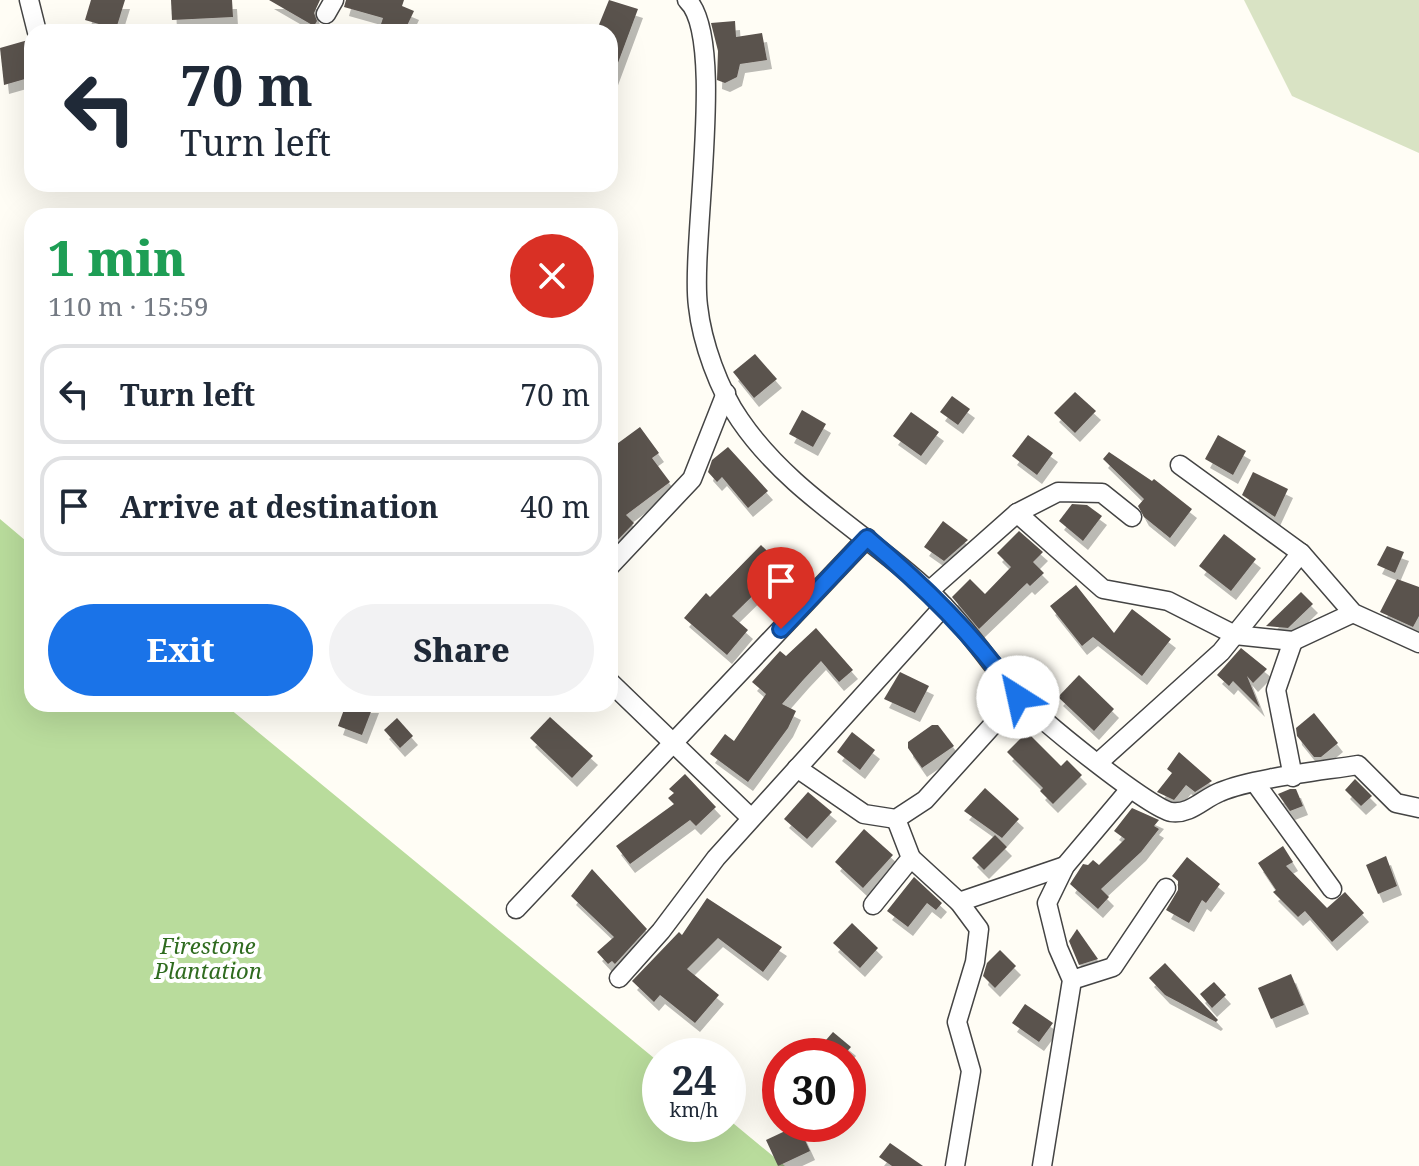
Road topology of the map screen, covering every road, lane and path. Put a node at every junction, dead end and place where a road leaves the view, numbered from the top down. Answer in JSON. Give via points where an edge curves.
{"nodes":[{"id":1,"x":29,"y":0,"type":"edge"},
{"id":2,"x":687,"y":0,"type":"edge"},
{"id":3,"x":35,"y":24,"type":"edge"},
{"id":4,"x":726,"y":393,"type":"junction"},
{"id":5,"x":1180,"y":465,"type":"dead end"},
{"id":6,"x":1017,"y":513,"type":"junction"},
{"id":7,"x":1132,"y":517,"type":"dead end"},
{"id":8,"x":867,"y":538,"type":"junction"},
{"id":9,"x":1301,"y":553,"type":"junction"},
{"id":10,"x":618,"y":558,"type":"edge"},
{"id":11,"x":929,"y":591,"type":"junction"},
{"id":12,"x":944,"y":606,"type":"junction"},
{"id":13,"x":1353,"y":613,"type":"junction"},
{"id":14,"x":1235,"y":635,"type":"junction"},
{"id":15,"x":1293,"y":641,"type":"junction"},
{"id":16,"x":1419,"y":643,"type":"edge"},
{"id":17,"x":618,"y":690,"type":"edge"},
{"id":18,"x":1018,"y":697,"type":"junction"},
{"id":19,"x":674,"y":742,"type":"junction"},
{"id":20,"x":1099,"y":762,"type":"junction"},
{"id":21,"x":797,"y":768,"type":"junction"},
{"id":22,"x":1293,"y":777,"type":"junction"},
{"id":23,"x":1256,"y":784,"type":"junction"},
{"id":24,"x":1130,"y":789,"type":"junction"},
{"id":25,"x":1419,"y":808,"type":"edge"},
{"id":26,"x":751,"y":818,"type":"junction"},
{"id":27,"x":896,"y":819,"type":"junction"},
{"id":28,"x":911,"y":858,"type":"junction"},
{"id":29,"x":1065,"y":866,"type":"junction"},
{"id":30,"x":1166,"y":888,"type":"dead end"},
{"id":31,"x":1332,"y":889,"type":"dead end"},
{"id":32,"x":959,"y":902,"type":"junction"},
{"id":33,"x":873,"y":905,"type":"dead end"},
{"id":34,"x":516,"y":909,"type":"dead end"},
{"id":35,"x":619,"y":978,"type":"dead end"},
{"id":36,"x":1072,"y":980,"type":"junction"},
{"id":37,"x":955,"y":1166,"type":"edge"},
{"id":38,"x":1042,"y":1166,"type":"edge"}],
"edges":[{"from":1,"to":3,"type":"street"},
{"from":2,"to":4,"type":"street","via":[[698,10],[705,55],[698,306]]},
{"from":4,"to":8,"type":"street","via":[[740,420],[809,497]]},
{"from":4,"to":10,"type":"street","via":[[692,479]]},
{"from":5,"to":9,"type":"street"},
{"from":6,"to":7,"type":"street","via":[[1058,492],[1102,493]]},
{"from":6,"to":11,"type":"street"},
{"from":6,"to":14,"type":"street","via":[[1103,589],[1168,601]]},
{"from":8,"to":11,"type":"street"},
{"from":8,"to":19,"type":"street"},
{"from":9,"to":13,"type":"street"},
{"from":9,"to":14,"type":"street"},
{"from":11,"to":12,"type":"street"},
{"from":12,"to":18,"type":"street"},
{"from":12,"to":21,"type":"street"},
{"from":13,"to":15,"type":"street"},
{"from":13,"to":16,"type":"street"},
{"from":14,"to":15,"type":"street"},
{"from":14,"to":20,"type":"street"},
{"from":15,"to":22,"type":"street","via":[[1276,690]]},
{"from":17,"to":19,"type":"street"},
{"from":18,"to":20,"type":"street"},
{"from":18,"to":27,"type":"street","via":[[925,800]]},
{"from":19,"to":26,"type":"street"},
{"from":19,"to":34,"type":"street"},
{"from":20,"to":24,"type":"street"},
{"from":21,"to":26,"type":"street"},
{"from":21,"to":27,"type":"street","via":[[864,814]]},
{"from":22,"to":23,"type":"street"},
{"from":22,"to":25,"type":"street","via":[[1358,765],[1396,803]]},
{"from":23,"to":24,"type":"street","via":[[1170,812]]},
{"from":23,"to":31,"type":"street"},
{"from":24,"to":29,"type":"street"},
{"from":26,"to":35,"type":"street"},
{"from":27,"to":28,"type":"street"},
{"from":28,"to":32,"type":"street"},
{"from":28,"to":33,"type":"street"},
{"from":29,"to":32,"type":"street"},
{"from":29,"to":36,"type":"street","via":[[1047,903]]},
{"from":30,"to":36,"type":"street","via":[[1113,967]]},
{"from":32,"to":37,"type":"street","via":[[979,929],[957,1022],[971,1071]]},
{"from":36,"to":38,"type":"street"}]}
